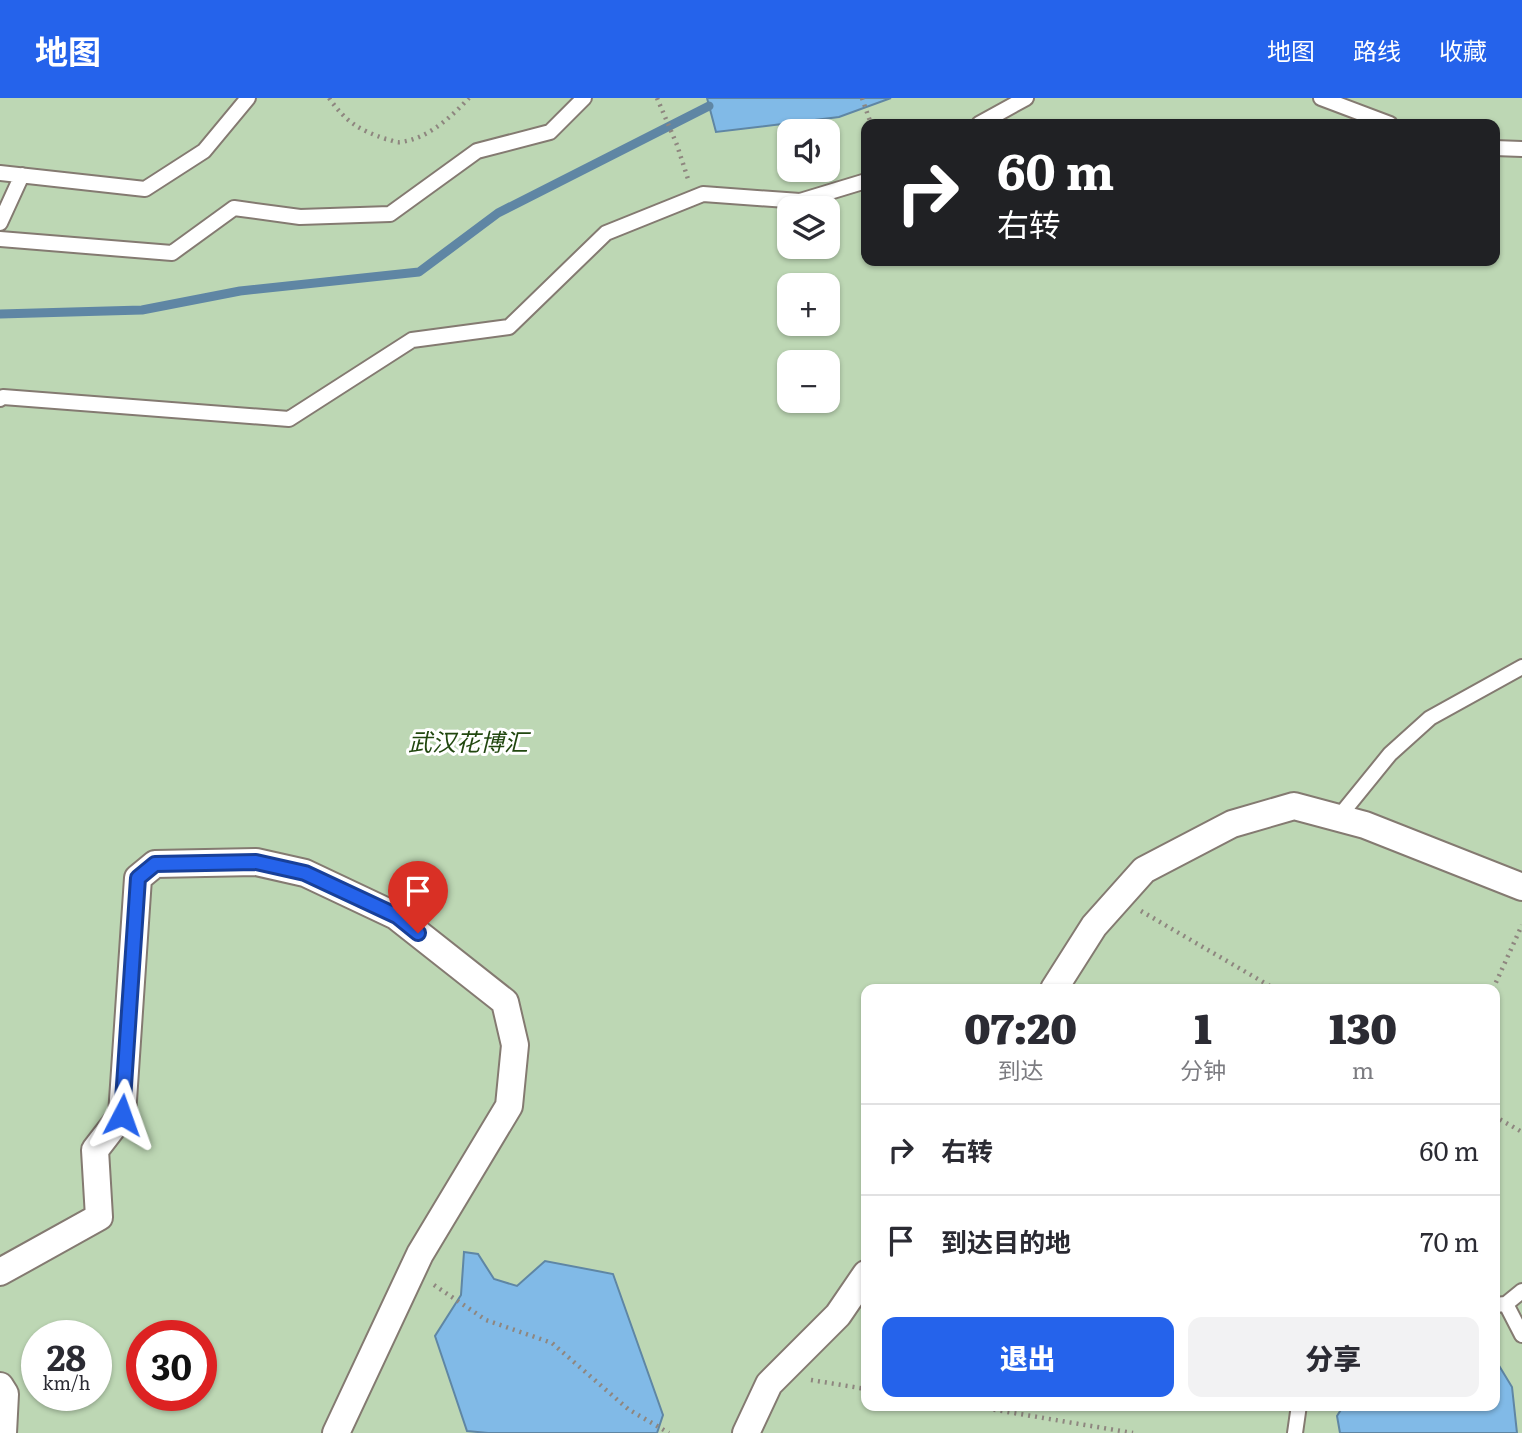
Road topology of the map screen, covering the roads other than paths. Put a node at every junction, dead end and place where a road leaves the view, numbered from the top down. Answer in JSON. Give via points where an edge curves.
{"nodes":[{"id":1,"x":248,"y":98,"type":"edge"},
{"id":2,"x":584,"y":98,"type":"edge"},
{"id":3,"x":1026,"y":98,"type":"edge"},
{"id":4,"x":1321,"y":98,"type":"edge"},
{"id":5,"x":988,"y":119,"type":"edge"},
{"id":6,"x":1377,"y":119,"type":"edge"},
{"id":7,"x":1500,"y":148,"type":"edge"},
{"id":8,"x":1522,"y":149,"type":"edge"},
{"id":9,"x":0,"y":173,"type":"edge"},
{"id":10,"x":22,"y":175,"type":"junction"},
{"id":11,"x":861,"y":183,"type":"edge"},
{"id":12,"x":0,"y":223,"type":"edge"},
{"id":13,"x":0,"y":239,"type":"edge"},
{"id":14,"x":0,"y":399,"type":"edge"},
{"id":15,"x":1522,"y":667,"type":"edge"},
{"id":16,"x":1338,"y":818,"type":"junction"},
{"id":17,"x":1522,"y":887,"type":"edge"},
{"id":18,"x":1057,"y":984,"type":"edge"},
{"id":19,"x":0,"y":1272,"type":"edge"},
{"id":20,"x":861,"y":1281,"type":"edge"},
{"id":21,"x":1522,"y":1291,"type":"edge"},
{"id":22,"x":1500,"y":1304,"type":"edge"},
{"id":23,"x":1522,"y":1335,"type":"edge"},
{"id":24,"x":0,"y":1386,"type":"edge"},
{"id":25,"x":1298,"y":1411,"type":"edge"},
{"id":26,"x":3,"y":1433,"type":"edge"},
{"id":27,"x":336,"y":1433,"type":"edge"},
{"id":28,"x":746,"y":1433,"type":"edge"},
{"id":29,"x":1295,"y":1433,"type":"edge"}],
"edges":[{"from":1,"to":10,"type":"lane","via":[[204,151],[145,189]]},
{"from":2,"to":13,"type":"lane","via":[[550,132],[477,151],[390,214],[300,217],[234,208],[172,253]]},
{"from":3,"to":5,"type":"lane"},
{"from":4,"to":6,"type":"lane"},
{"from":7,"to":8,"type":"lane"},
{"from":9,"to":10,"type":"lane"},
{"from":10,"to":12,"type":"lane"},
{"from":11,"to":14,"type":"lane","via":[[800,201],[702,194],[606,233],[509,327],[412,340],[289,419]]},
{"from":15,"to":16,"type":"lane","via":[[1430,719],[1390,754]]},
{"from":16,"to":17,"type":"street"},
{"from":16,"to":18,"type":"street","via":[[1294,806],[1232,824],[1144,870],[1094,926]]},
{"from":19,"to":27,"type":"street","via":[[99,1217],[94,1150],[122,1115],[138,878],[155,864],[256,862],[305,873],[397,916],[505,1002],[515,1045],[509,1106],[412,1271]]},
{"from":20,"to":28,"type":"street","via":[[838,1315],[769,1384]]},
{"from":21,"to":22,"type":"lane"},
{"from":22,"to":23,"type":"lane"},
{"from":24,"to":26,"type":"street","via":[[5,1394]]},
{"from":25,"to":29,"type":"lane"}]}
